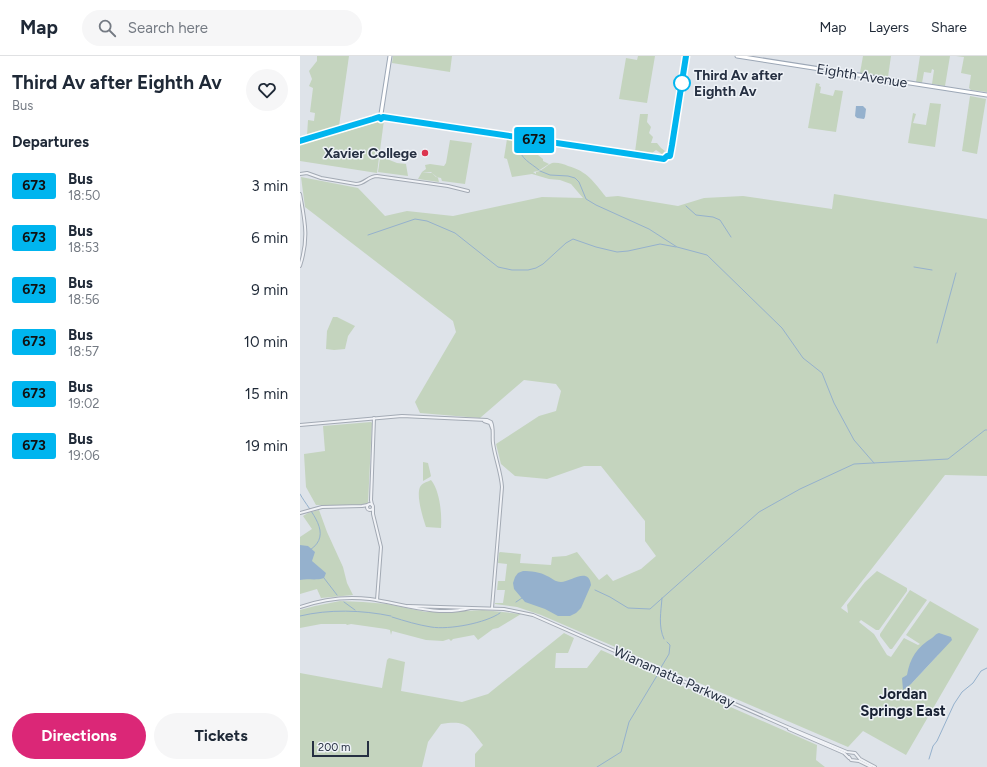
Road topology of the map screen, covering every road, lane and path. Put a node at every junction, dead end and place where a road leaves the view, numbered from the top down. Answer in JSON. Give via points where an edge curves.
{"nodes":[{"id":1,"x":390,"y":56,"type":"edge"},
{"id":2,"x":737,"y":56,"type":"edge"},
{"id":3,"x":987,"y":95,"type":"edge"},
{"id":4,"x":300,"y":140,"type":"edge"},
{"id":5,"x":300,"y":174,"type":"edge"},
{"id":6,"x":468,"y":191,"type":"dead end"},
{"id":7,"x":300,"y":194,"type":"edge"},
{"id":8,"x":300,"y":266,"type":"edge"},
{"id":9,"x":374,"y":418,"type":"junction"},
{"id":10,"x":300,"y":425,"type":"edge"},
{"id":11,"x":371,"y":500,"type":"junction"},
{"id":12,"x":368,"y":505,"type":"junction"},
{"id":13,"x":372,"y":505,"type":"junction"},
{"id":14,"x":362,"y":506,"type":"junction"},
{"id":15,"x":373,"y":509,"type":"junction"},
{"id":16,"x":369,"y":510,"type":"junction"},
{"id":17,"x":300,"y":513,"type":"edge"},
{"id":18,"x":373,"y":514,"type":"junction"},
{"id":19,"x":377,"y":600,"type":"junction"},
{"id":20,"x":300,"y":607,"type":"edge"},
{"id":21,"x":492,"y":608,"type":"junction"},
{"id":22,"x":785,"y":726,"type":"junction"},
{"id":23,"x":852,"y":753,"type":"junction"},
{"id":24,"x":857,"y":755,"type":"junction"},
{"id":25,"x":850,"y":758,"type":"junction"},
{"id":26,"x":855,"y":760,"type":"junction"},
{"id":27,"x":871,"y":767,"type":"edge"},
{"id":28,"x":875,"y":767,"type":"edge"}],
"edges":[{"from":1,"to":4,"type":"main road","via":[[380,116]]},
{"from":2,"to":3,"type":"main road","name":"Eighth Avenue"},
{"from":5,"to":6,"type":"street","via":[[309,173],[321,178],[356,184],[377,176]]},
{"from":7,"to":8,"type":"street","via":[[306,237]]},
{"from":9,"to":10,"type":"street"},
{"from":9,"to":11,"type":"street"},
{"from":9,"to":21,"type":"street","via":[[410,416],[490,421],[493,425],[493,445],[502,487]]},
{"from":11,"to":12,"type":"street"},
{"from":11,"to":13,"type":"street"},
{"from":12,"to":13,"type":"street"},
{"from":12,"to":14,"type":"street"},
{"from":12,"to":16,"type":"street"},
{"from":13,"to":15,"type":"street"},
{"from":14,"to":16,"type":"street"},
{"from":14,"to":17,"type":"street","via":[[313,508]]},
{"from":15,"to":16,"type":"street"},
{"from":15,"to":18,"type":"street"},
{"from":16,"to":18,"type":"street"},
{"from":18,"to":19,"type":"street","via":[[382,547]]},
{"from":19,"to":20,"type":"street","name":"Wianamatta Parkway","via":[[336,599]]},
{"from":19,"to":21,"type":"street","name":"Wianamatta Parkway","via":[[408,606]]},
{"from":21,"to":22,"type":"street","name":"Wianamatta Parkway","via":[[522,611],[563,627]]},
{"from":22,"to":23,"type":"street","name":"Wianamatta Parkway"},
{"from":22,"to":25,"type":"street","name":"Wianamatta Parkway"},
{"from":23,"to":24,"type":"street","name":"Wianamatta Parkway"},
{"from":23,"to":25,"type":"street"},
{"from":24,"to":26,"type":"street"},
{"from":24,"to":28,"type":"street"},
{"from":25,"to":26,"type":"street","name":"Wianamatta Parkway"},
{"from":26,"to":27,"type":"street"}]}
